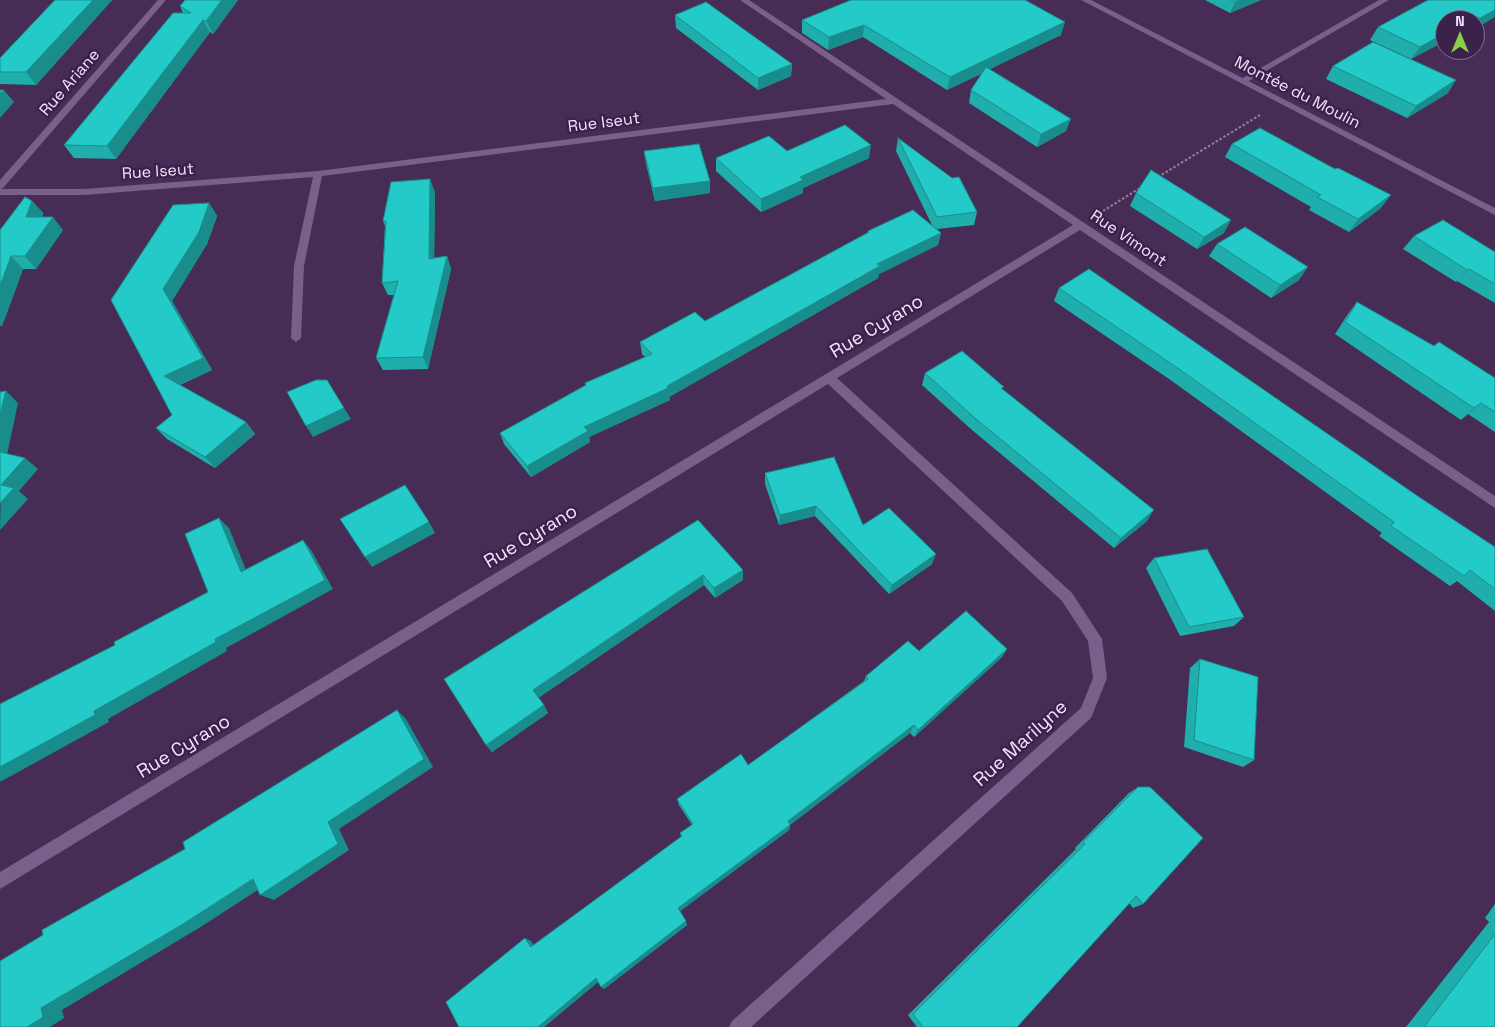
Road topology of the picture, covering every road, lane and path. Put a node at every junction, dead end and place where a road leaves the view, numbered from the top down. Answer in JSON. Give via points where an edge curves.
{"nodes":[{"id":1,"x":162,"y":0,"type":"edge"},
{"id":2,"x":744,"y":0,"type":"edge"},
{"id":3,"x":1085,"y":0,"type":"edge"},
{"id":4,"x":1385,"y":0,"type":"edge"},
{"id":5,"x":1242,"y":81,"type":"junction"},
{"id":6,"x":893,"y":101,"type":"junction"},
{"id":7,"x":1281,"y":101,"type":"junction"},
{"id":8,"x":318,"y":174,"type":"junction"},
{"id":9,"x":1154,"y":180,"type":"edge"},
{"id":10,"x":1146,"y":185,"type":"edge"},
{"id":11,"x":0,"y":186,"type":"edge"},
{"id":12,"x":0,"y":192,"type":"edge"},
{"id":13,"x":1495,"y":212,"type":"edge"},
{"id":14,"x":1080,"y":225,"type":"junction"},
{"id":15,"x":296,"y":338,"type":"dead end"},
{"id":16,"x":829,"y":378,"type":"junction"},
{"id":17,"x":1495,"y":503,"type":"edge"},
{"id":18,"x":0,"y":881,"type":"edge"},
{"id":19,"x":738,"y":1027,"type":"edge"}],
"edges":[{"from":1,"to":11,"type":"street","name":"Rue Ariane"},
{"from":2,"to":6,"type":"street","name":"Rue Vimont"},
{"from":3,"to":5,"type":"street","name":"Montée du Moulin"},
{"from":4,"to":5,"type":"street"},
{"from":5,"to":7,"type":"street","name":"Montée du Moulin"},
{"from":6,"to":8,"type":"street","name":"Rue Iseut"},
{"from":6,"to":14,"type":"street","name":"Rue Vimont"},
{"from":7,"to":9,"type":"path"},
{"from":7,"to":13,"type":"street","name":"Montée du Moulin"},
{"from":8,"to":12,"type":"street","name":"Rue Iseut","via":[[84,192]]},
{"from":8,"to":15,"type":"street","via":[[299,266]]},
{"from":10,"to":14,"type":"path"},
{"from":14,"to":16,"type":"street","name":"Rue Cyrano"},
{"from":14,"to":17,"type":"street","name":"Rue Vimont"},
{"from":16,"to":18,"type":"street","name":"Rue Cyrano"},
{"from":16,"to":19,"type":"street","name":"Rue Marilyne","via":[[1067,597],[1095,639],[1100,678],[1086,713]]}]}
